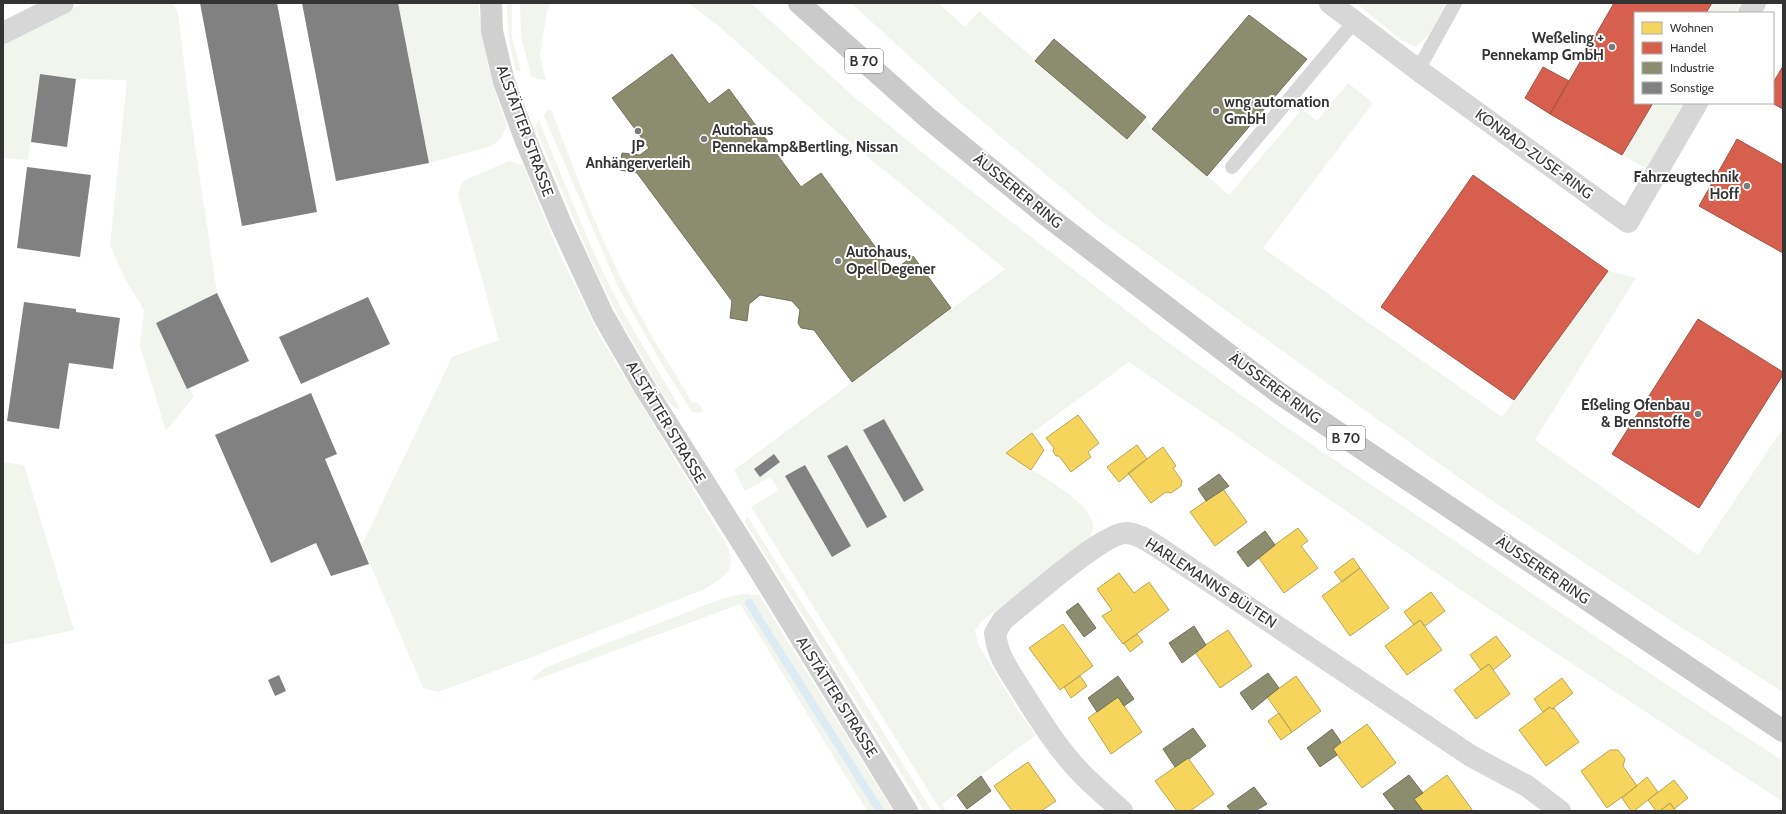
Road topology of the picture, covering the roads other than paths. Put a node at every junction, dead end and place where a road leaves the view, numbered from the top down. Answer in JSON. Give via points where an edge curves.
{"nodes":[{"id":1,"x":63,"y":3,"type":"edge"},
{"id":2,"x":491,"y":3,"type":"edge"},
{"id":3,"x":799,"y":3,"type":"edge"},
{"id":4,"x":1330,"y":3,"type":"edge"},
{"id":5,"x":1455,"y":3,"type":"edge"},
{"id":6,"x":1755,"y":3,"type":"edge"},
{"id":7,"x":1750,"y":12,"type":"edge"},
{"id":8,"x":1354,"y":22,"type":"junction"},
{"id":9,"x":3,"y":33,"type":"edge"},
{"id":10,"x":1418,"y":70,"type":"junction"},
{"id":11,"x":1696,"y":104,"type":"edge"},
{"id":12,"x":1232,"y":167,"type":"dead end"},
{"id":13,"x":1783,"y":731,"type":"edge"},
{"id":14,"x":907,"y":811,"type":"edge"},
{"id":15,"x":1122,"y":811,"type":"edge"},
{"id":16,"x":1560,"y":811,"type":"edge"}],
"edges":[{"from":1,"to":9,"type":"street"},
{"from":2,"to":14,"type":"main road","name":"ALSTÄTTER STRASSE","via":[[492,31],[509,95],[561,224],[603,315],[646,390]]},
{"from":3,"to":13,"type":"main road","name":"ÄUSSERER RING","number":"B 70","via":[[929,118],[1046,215],[1279,393]]},
{"from":4,"to":8,"type":"street","name":"KONRAD-ZUSE-RING"},
{"from":5,"to":10,"type":"lane"},
{"from":6,"to":7,"type":"street"},
{"from":8,"to":10,"type":"street","name":"KONRAD-ZUSE-RING"},
{"from":8,"to":12,"type":"lane"},
{"from":10,"to":11,"type":"street","name":"KONRAD-ZUSE-RING","via":[[1628,222]]},
{"from":15,"to":16,"type":"street","name":"HARLEMANNS BÜLTEN","via":[[1084,776],[1050,734],[1001,659],[995,633],[1003,620],[1088,553],[1108,540],[1126,533],[1144,538],[1465,752],[1527,786]]}]}
